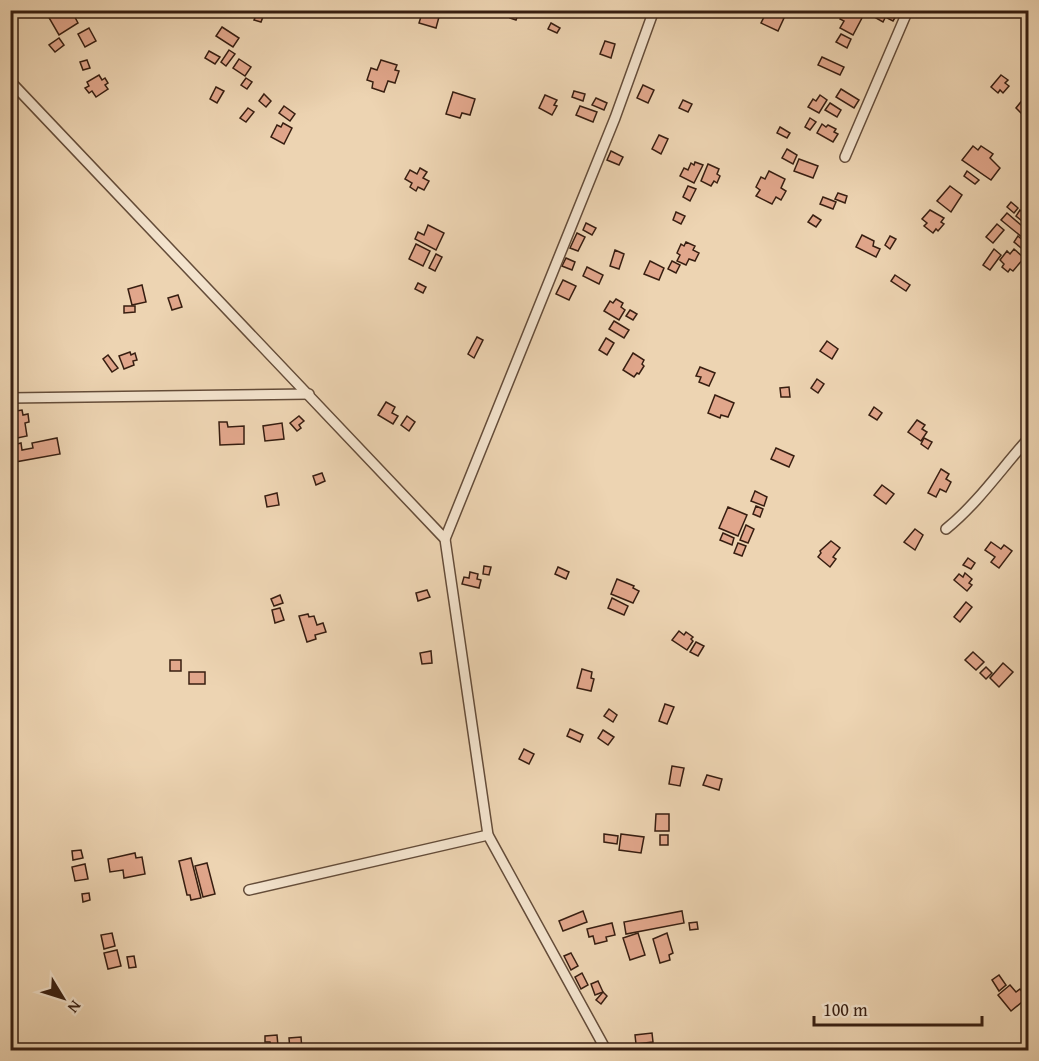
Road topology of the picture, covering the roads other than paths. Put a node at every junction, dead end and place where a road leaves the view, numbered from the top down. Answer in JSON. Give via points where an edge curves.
{"nodes":[{"id":1,"x":654,"y":10,"type":"edge"},
{"id":2,"x":908,"y":10,"type":"edge"},
{"id":3,"x":10,"y":81,"type":"edge"},
{"id":4,"x":845,"y":157,"type":"dead end"},
{"id":5,"x":309,"y":394,"type":"junction"},
{"id":6,"x":10,"y":398,"type":"edge"},
{"id":7,"x":1029,"y":439,"type":"edge"},
{"id":8,"x":946,"y":529,"type":"dead end"},
{"id":9,"x":445,"y":539,"type":"junction"},
{"id":10,"x":488,"y":835,"type":"junction"},
{"id":11,"x":249,"y":890,"type":"dead end"},
{"id":12,"x":1029,"y":1048,"type":"edge"},
{"id":13,"x":606,"y":1050,"type":"edge"},
{"id":14,"x":1024,"y":1050,"type":"edge"}],
"edges":[{"from":1,"to":9,"type":"street","via":[[615,118]]},
{"from":2,"to":4,"type":"street"},
{"from":3,"to":5,"type":"street"},
{"from":5,"to":6,"type":"street"},
{"from":5,"to":9,"type":"street"},
{"from":7,"to":8,"type":"street","via":[[967,512]]},
{"from":9,"to":10,"type":"street"},
{"from":10,"to":11,"type":"street"},
{"from":10,"to":13,"type":"street"},
{"from":12,"to":14,"type":"street"}]}
